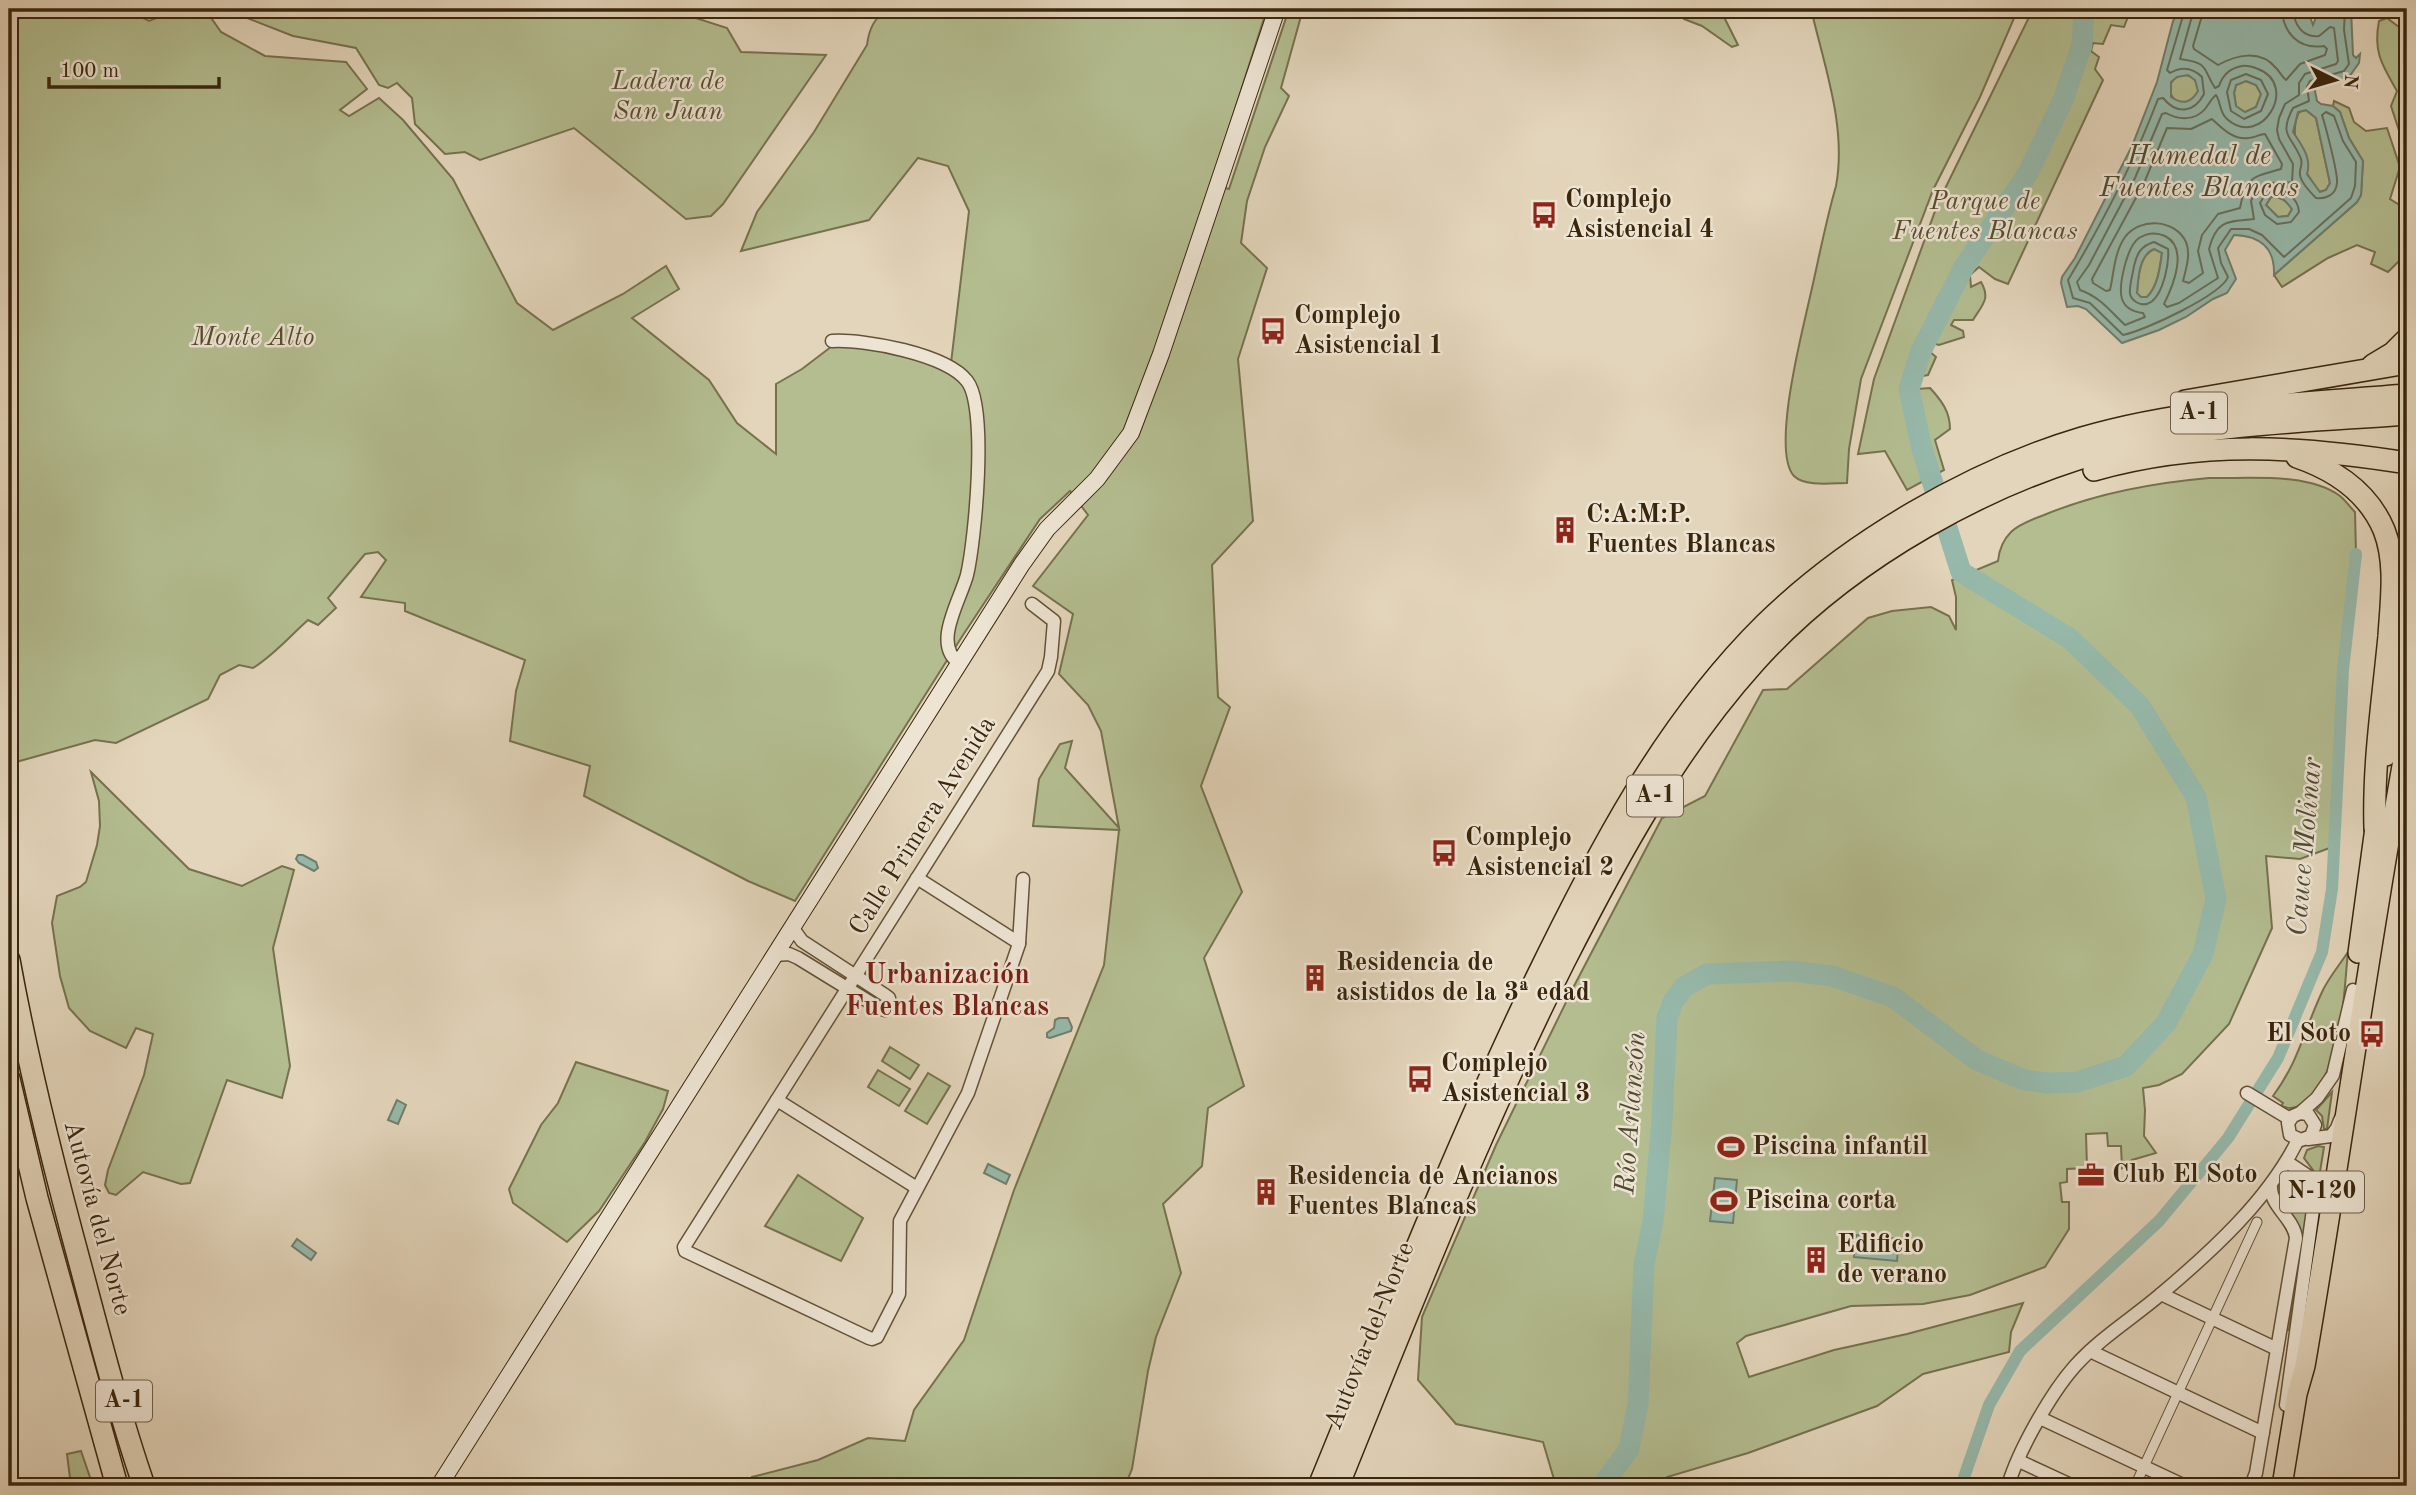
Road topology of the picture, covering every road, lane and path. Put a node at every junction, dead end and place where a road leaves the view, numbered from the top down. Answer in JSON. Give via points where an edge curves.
{"nodes":[{"id":1,"x":1277,"y":9,"type":"edge"},
{"id":2,"x":2407,"y":339,"type":"edge"},
{"id":3,"x":832,"y":341,"type":"dead end"},
{"id":4,"x":2407,"y":363,"type":"edge"},
{"id":5,"x":2349,"y":374,"type":"junction"},
{"id":6,"x":2407,"y":396,"type":"edge"},
{"id":7,"x":2407,"y":414,"type":"edge"},
{"id":8,"x":2258,"y":449,"type":"junction"},
{"id":9,"x":2407,"y":463,"type":"edge"},
{"id":10,"x":2003,"y":479,"type":"junction"},
{"id":11,"x":1870,"y":552,"type":"junction"},
{"id":12,"x":1032,"y":604,"type":"dead end"},
{"id":13,"x":2407,"y":647,"type":"edge"},
{"id":14,"x":959,"y":663,"type":"junction"},
{"id":15,"x":2407,"y":738,"type":"edge"},
{"id":16,"x":2375,"y":828,"type":"junction"},
{"id":17,"x":917,"y":878,"type":"junction"},
{"id":18,"x":1023,"y":879,"type":"dead end"},
{"id":19,"x":792,"y":927,"type":"junction"},
{"id":20,"x":1019,"y":943,"type":"junction"},
{"id":21,"x":775,"y":955,"type":"junction"},
{"id":22,"x":9,"y":960,"type":"edge"},
{"id":23,"x":855,"y":976,"type":"junction"},
{"id":24,"x":847,"y":989,"type":"junction"},
{"id":25,"x":2353,"y":990,"type":"junction"},
{"id":26,"x":2354,"y":1061,"type":"junction"},
{"id":27,"x":9,"y":1079,"type":"edge"},
{"id":28,"x":2247,"y":1093,"type":"dead end"},
{"id":29,"x":777,"y":1100,"type":"junction"},
{"id":30,"x":2295,"y":1116,"type":"junction"},
{"id":31,"x":2331,"y":1136,"type":"junction"},
{"id":32,"x":2303,"y":1139,"type":"junction"},
{"id":33,"x":2287,"y":1162,"type":"junction"},
{"id":34,"x":917,"y":1188,"type":"junction"},
{"id":35,"x":2272,"y":1191,"type":"junction"},
{"id":36,"x":2257,"y":1222,"type":"dead end"},
{"id":37,"x":2161,"y":1294,"type":"junction"},
{"id":38,"x":94,"y":1316,"type":"junction"},
{"id":39,"x":2213,"y":1318,"type":"junction"},
{"id":40,"x":2277,"y":1349,"type":"junction"},
{"id":41,"x":2090,"y":1351,"type":"junction"},
{"id":42,"x":2178,"y":1393,"type":"junction"},
{"id":43,"x":2297,"y":1394,"type":"junction"},
{"id":44,"x":2040,"y":1418,"type":"junction"},
{"id":45,"x":2263,"y":1433,"type":"junction"},
{"id":46,"x":2019,"y":1461,"type":"junction"},
{"id":47,"x":2144,"y":1467,"type":"junction"},
{"id":48,"x":117,"y":1486,"type":"edge"},
{"id":49,"x":144,"y":1486,"type":"edge"},
{"id":50,"x":155,"y":1486,"type":"edge"},
{"id":51,"x":439,"y":1486,"type":"edge"},
{"id":52,"x":1319,"y":1486,"type":"edge"},
{"id":53,"x":1338,"y":1486,"type":"edge"},
{"id":54,"x":2008,"y":1486,"type":"edge"},
{"id":55,"x":2073,"y":1486,"type":"edge"},
{"id":56,"x":2135,"y":1486,"type":"edge"},
{"id":57,"x":2185,"y":1486,"type":"edge"},
{"id":58,"x":2251,"y":1486,"type":"edge"},
{"id":59,"x":2282,"y":1486,"type":"edge"}],
"edges":[{"from":1,"to":14,"type":"main road","via":[[1166,341],[1130,433],[1097,479],[1047,529]]},
{"from":2,"to":5,"type":"highway","via":[[2393,353]]},
{"from":3,"to":14,"type":"street","via":[[865,341],[937,361],[953,368],[971,389],[978,435],[972,550],[947,631],[949,652]]},
{"from":4,"to":5,"type":"highway"},
{"from":5,"to":10,"type":"highway","via":[[2141,410],[2058,436]]},
{"from":6,"to":10,"type":"highway","number":"A-1","via":[[2236,408],[2160,419],[2080,439]]},
{"from":7,"to":10,"type":"highway","number":"A-1","via":[[2220,429],[2125,446]]},
{"from":8,"to":9,"type":"highway"},
{"from":8,"to":10,"type":"highway","via":[[2181,451],[2055,480]]},
{"from":8,"to":16,"type":"highway","via":[[2296,456],[2340,477],[2363,497],[2385,531],[2392,589]]},
{"from":10,"to":11,"type":"highway","via":[[1985,507],[1954,524]]},
{"from":10,"to":11,"type":"highway","via":[[1943,487]]},
{"from":11,"to":52,"type":"highway","name":"Autovía del Norte","number":"A-1","via":[[1805,579],[1793,600],[1739,652],[1686,716],[1617,822],[1574,899],[1466,1133]]},
{"from":11,"to":53,"type":"highway","name":"Autovía del Norte","number":"A-1","via":[[1757,659],[1640,818],[1511,1074]]},
{"from":12,"to":17,"type":"street","name":"Calle Primera Avenida","via":[[1054,621],[1048,671]]},
{"from":13,"to":16,"type":"highway","number":"N-120"},
{"from":14,"to":19,"type":"main road"},
{"from":15,"to":26,"type":"highway","number":"N-120"},
{"from":16,"to":25,"type":"highway","number":"N-120"},
{"from":17,"to":20,"type":"street"},
{"from":17,"to":23,"type":"street","name":"Calle Primera Avenida"},
{"from":18,"to":20,"type":"street"},
{"from":19,"to":21,"type":"main road"},
{"from":19,"to":23,"type":"street","via":[[802,941]]},
{"from":20,"to":34,"type":"street","via":[[968,1093]]},
{"from":21,"to":24,"type":"street","via":[[798,958]]},
{"from":21,"to":51,"type":"main road"},
{"from":22,"to":38,"type":"highway","name":"Autovía del Norte","number":"A-1","via":[[51,1158]]},
{"from":23,"to":24,"type":"street","name":"Calle Primera Avenida"},
{"from":23,"to":24,"type":"street","via":[[885,995],[890,1006],[881,1009]]},
{"from":24,"to":29,"type":"street","name":"Calle Primera Avenida"},
{"from":25,"to":30,"type":"street","via":[[2333,1075],[2317,1098]]},
{"from":25,"to":31,"type":"highway","number":"N-120"},
{"from":26,"to":31,"type":"street","via":[[2339,1123]]},
{"from":26,"to":43,"type":"highway","number":"N-120"},
{"from":27,"to":48,"type":"highway","name":"Autovía del Norte","number":"A-1"},
{"from":28,"to":30,"type":"street"},
{"from":29,"to":34,"type":"street"},
{"from":29,"to":34,"type":"street","name":"Calle Primera Avenida","via":[[684,1250],[872,1339],[899,1294],[900,1221]]},
{"from":30,"to":32,"type":"street","via":[[2288,1131]]},
{"from":30,"to":32,"type":"street","via":[[2308,1114],[2314,1121],[2315,1129]]},
{"from":31,"to":32,"type":"street"},
{"from":31,"to":43,"type":"highway","number":"N-120","via":[[2305,1304]]},
{"from":32,"to":33,"type":"street"},
{"from":33,"to":35,"type":"street"},
{"from":33,"to":59,"type":"street","via":[[2311,1178],[2315,1195],[2280,1445]]},
{"from":35,"to":37,"type":"street","via":[[2259,1197]]},
{"from":35,"to":40,"type":"street","via":[[2296,1234]]},
{"from":36,"to":39,"type":"street"},
{"from":37,"to":39,"type":"street"},
{"from":37,"to":41,"type":"street"},
{"from":38,"to":49,"type":"highway","name":"Autovía del Norte"},
{"from":38,"to":50,"type":"highway","number":"A-1"},
{"from":39,"to":40,"type":"street"},
{"from":39,"to":42,"type":"street"},
{"from":40,"to":45,"type":"street"},
{"from":41,"to":42,"type":"street"},
{"from":41,"to":44,"type":"street","via":[[2065,1378]]},
{"from":42,"to":45,"type":"street"},
{"from":42,"to":47,"type":"street"},
{"from":43,"to":59,"type":"highway","number":"N-120"},
{"from":44,"to":46,"type":"street"},
{"from":44,"to":47,"type":"street"},
{"from":45,"to":58,"type":"street"},
{"from":46,"to":54,"type":"street"},
{"from":46,"to":55,"type":"street"},
{"from":47,"to":56,"type":"street"},
{"from":47,"to":57,"type":"street"}]}
